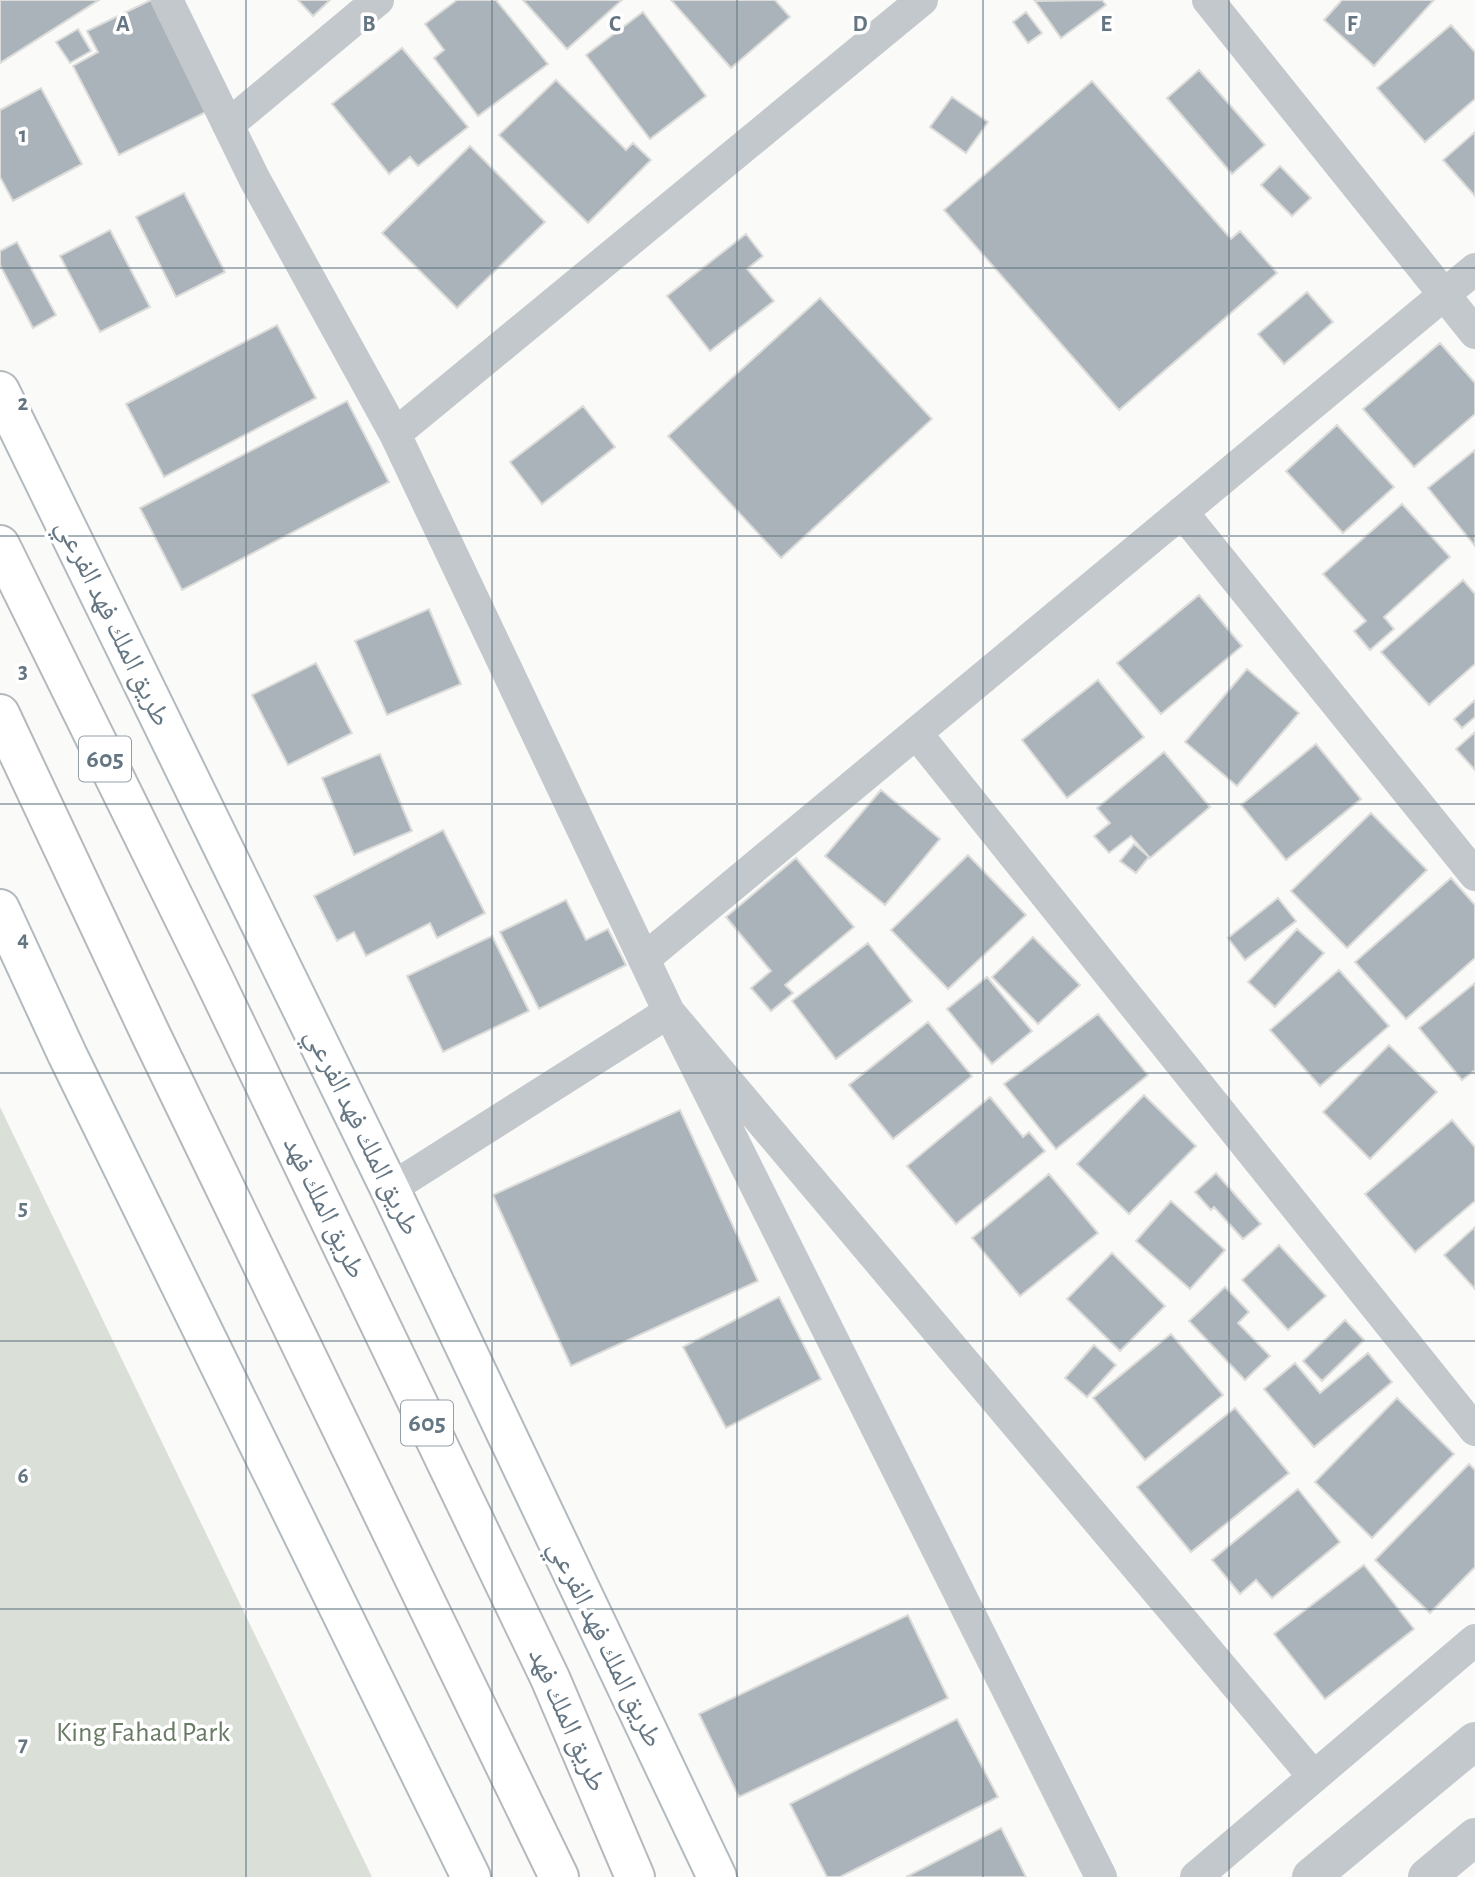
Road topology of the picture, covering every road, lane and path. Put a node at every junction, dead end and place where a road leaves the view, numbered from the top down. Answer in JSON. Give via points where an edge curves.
{"nodes":[{"id":1,"x":167,"y":0,"type":"edge"},
{"id":2,"x":378,"y":0,"type":"edge"},
{"id":3,"x":922,"y":0,"type":"edge"},
{"id":4,"x":1208,"y":0,"type":"edge"},
{"id":5,"x":228,"y":125,"type":"junction"},
{"id":6,"x":1475,"y":268,"type":"edge"},
{"id":7,"x":1444,"y":294,"type":"junction"},
{"id":8,"x":1475,"y":333,"type":"edge"},
{"id":9,"x":0,"y":391,"type":"edge"},
{"id":10,"x":395,"y":434,"type":"junction"},
{"id":11,"x":1182,"y":512,"type":"junction"},
{"id":12,"x":0,"y":545,"type":"edge"},
{"id":13,"x":0,"y":714,"type":"edge"},
{"id":14,"x":916,"y":733,"type":"junction"},
{"id":15,"x":1475,"y":875,"type":"edge"},
{"id":16,"x":0,"y":909,"type":"edge"},
{"id":17,"x":644,"y":959,"type":"junction"},
{"id":18,"x":669,"y":1012,"type":"junction"},
{"id":19,"x":390,"y":1189,"type":"junction"},
{"id":20,"x":1475,"y":1430,"type":"edge"},
{"id":21,"x":1475,"y":1640,"type":"edge"},
{"id":22,"x":1475,"y":1741,"type":"edge"},
{"id":23,"x":1314,"y":1777,"type":"junction"},
{"id":24,"x":1475,"y":1837,"type":"edge"},
{"id":25,"x":471,"y":1877,"type":"edge"},
{"id":26,"x":558,"y":1877,"type":"edge"},
{"id":27,"x":635,"y":1877,"type":"edge"},
{"id":28,"x":717,"y":1877,"type":"edge"},
{"id":29,"x":1101,"y":1877,"type":"edge"},
{"id":30,"x":1196,"y":1877,"type":"edge"},
{"id":31,"x":1311,"y":1877,"type":"edge"},
{"id":32,"x":1427,"y":1877,"type":"edge"}],
"edges":[{"from":1,"to":5,"type":"street"},
{"from":2,"to":5,"type":"street"},
{"from":3,"to":10,"type":"street"},
{"from":4,"to":7,"type":"street"},
{"from":5,"to":10,"type":"street"},
{"from":6,"to":7,"type":"street"},
{"from":7,"to":8,"type":"street"},
{"from":7,"to":11,"type":"street"},
{"from":9,"to":19,"type":"main road","name":"طريق الملك فهد الفرعي"},
{"from":10,"to":17,"type":"street"},
{"from":11,"to":14,"type":"street"},
{"from":11,"to":15,"type":"street"},
{"from":12,"to":27,"type":"main road","name":"طريق الملك فهد","number":"605","via":[[550,1678]]},
{"from":13,"to":26,"type":"main road"},
{"from":14,"to":17,"type":"street"},
{"from":14,"to":20,"type":"street"},
{"from":16,"to":25,"type":"main road"},
{"from":17,"to":18,"type":"street"},
{"from":18,"to":19,"type":"street"},
{"from":18,"to":23,"type":"street"},
{"from":18,"to":29,"type":"street"},
{"from":19,"to":28,"type":"main road","name":"طريق الملك فهد الفرعي"},
{"from":21,"to":23,"type":"street"},
{"from":22,"to":31,"type":"street"},
{"from":23,"to":30,"type":"street"},
{"from":24,"to":32,"type":"street"}]}
